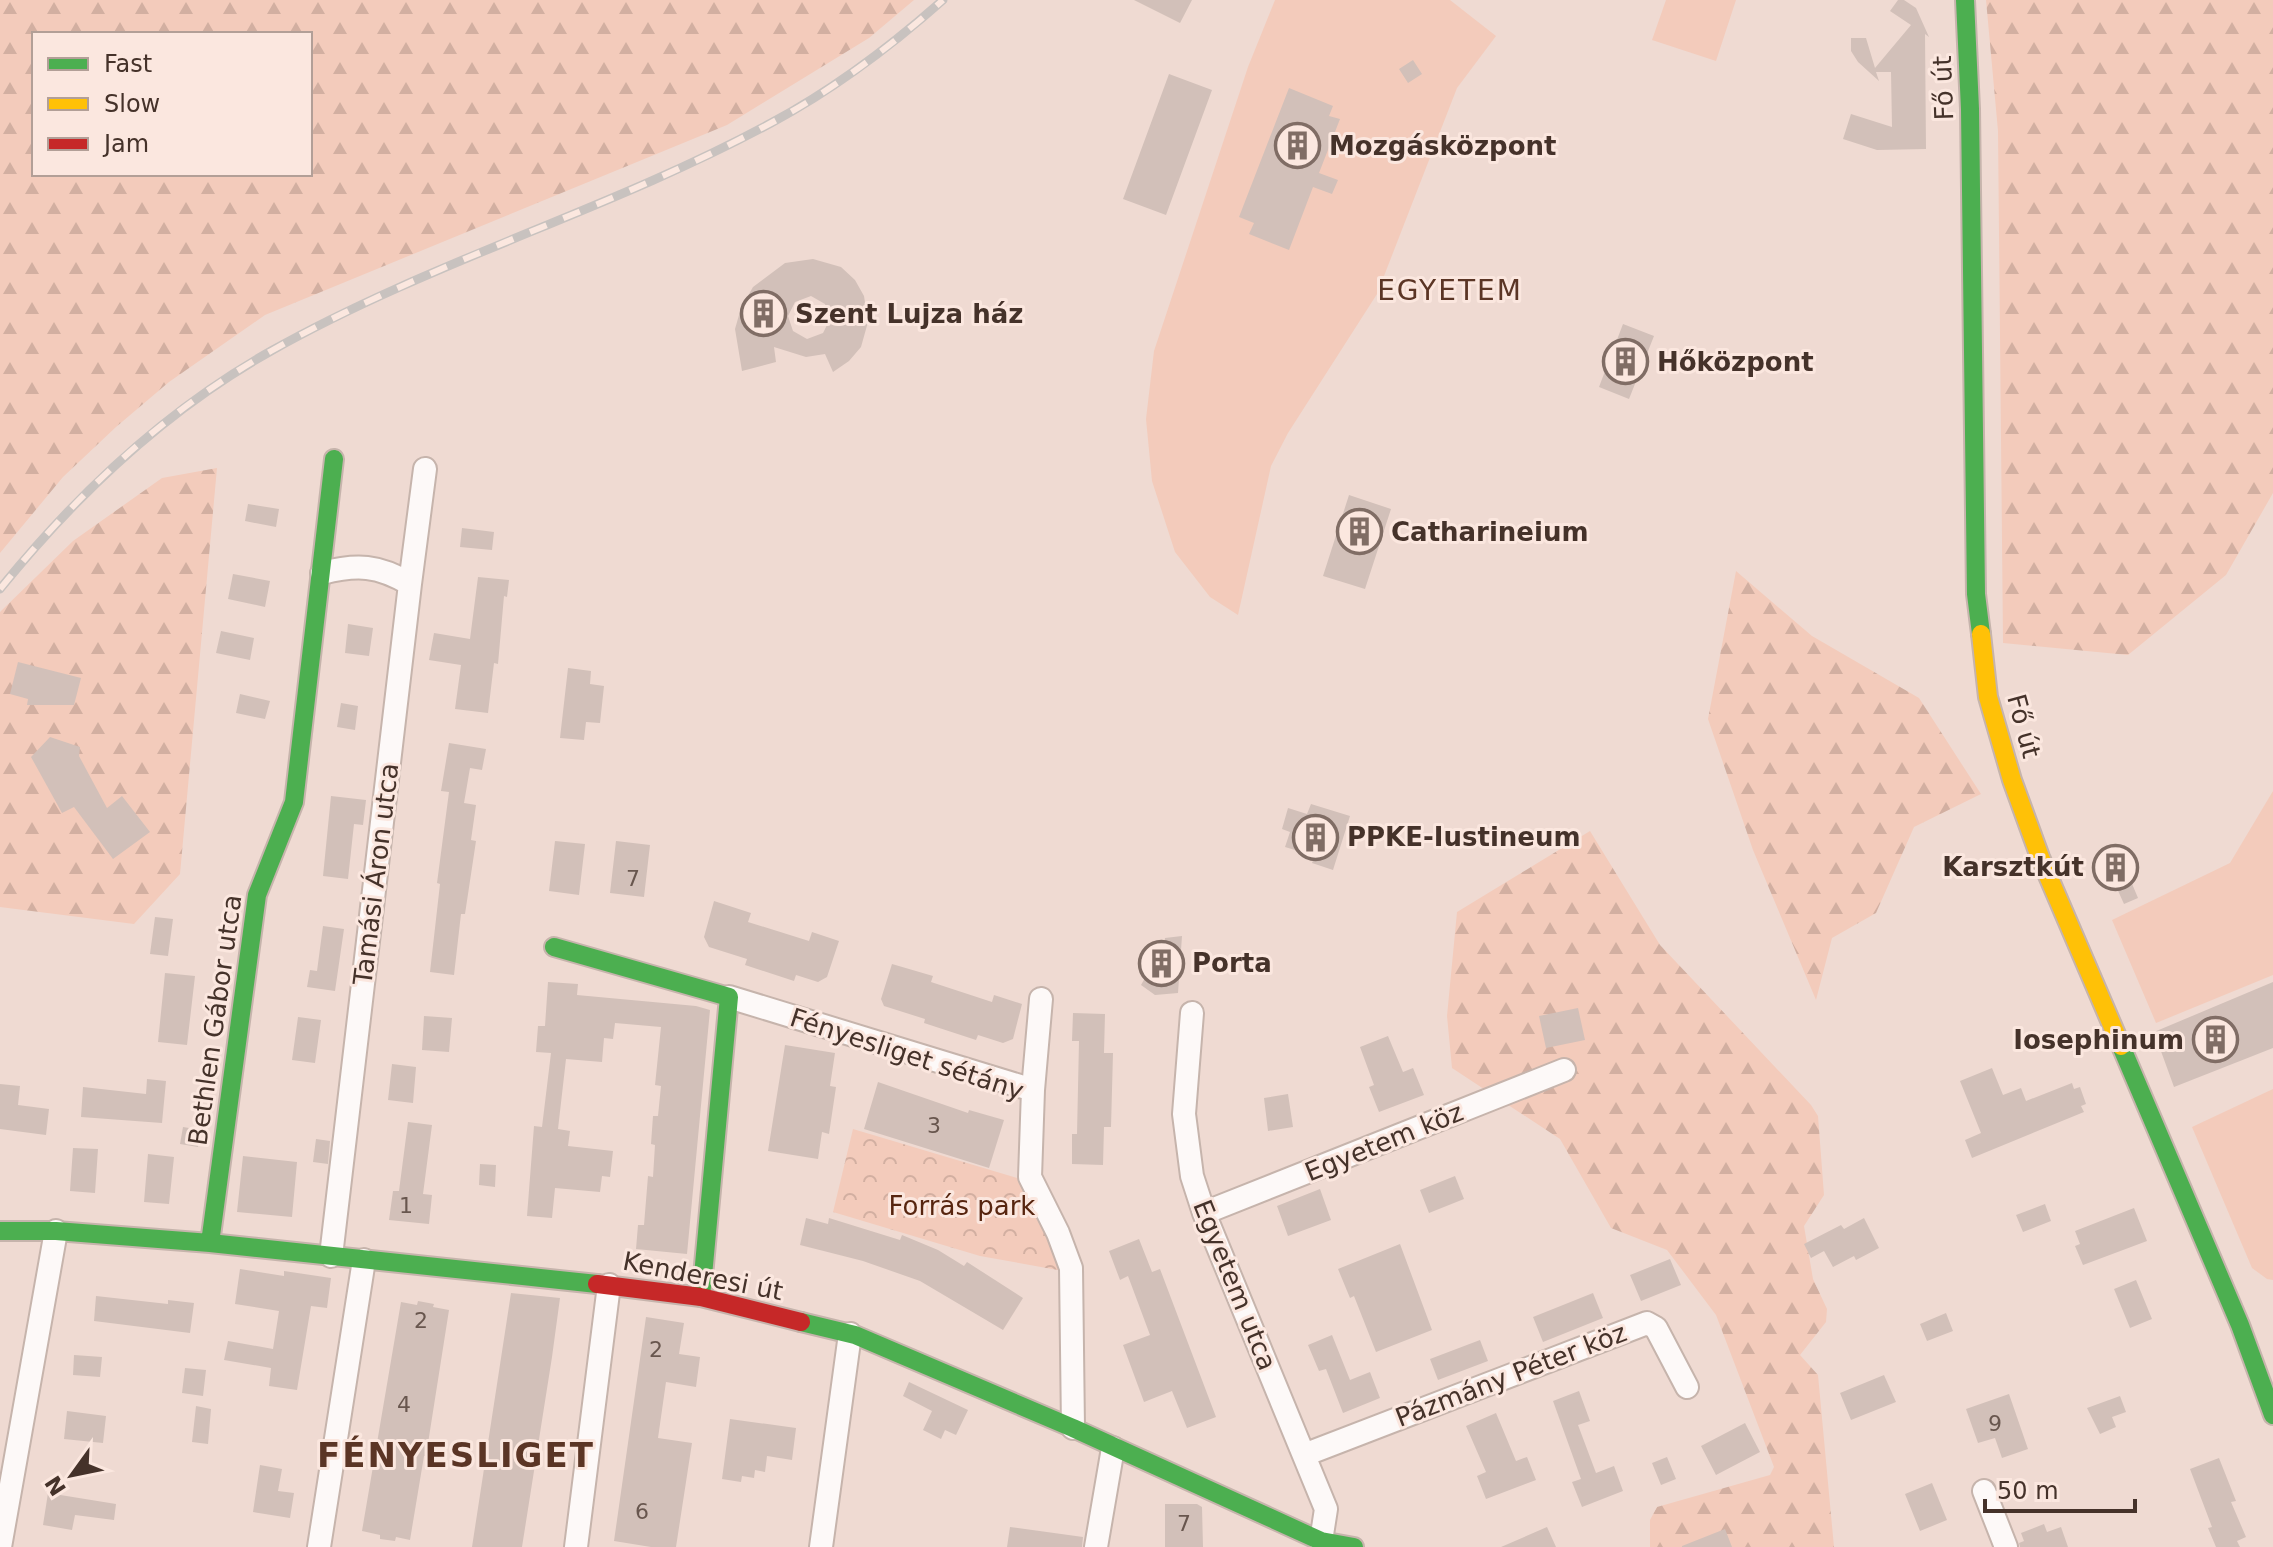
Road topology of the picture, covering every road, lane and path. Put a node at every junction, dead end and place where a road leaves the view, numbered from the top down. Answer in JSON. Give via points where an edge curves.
{"nodes":[{"id":1,"x":1965,"y":0,"type":"edge"},
{"id":2,"x":334,"y":459,"type":"dead end"},
{"id":3,"x":425,"y":469,"type":"dead end"},
{"id":4,"x":322,"y":573,"type":"junction"},
{"id":5,"x":410,"y":584,"type":"junction"},
{"id":6,"x":554,"y":947,"type":"dead end"},
{"id":7,"x":729,"y":997,"type":"junction"},
{"id":8,"x":1041,"y":999,"type":"dead end"},
{"id":9,"x":1192,"y":1013,"type":"dead end"},
{"id":10,"x":1564,"y":1070,"type":"dead end"},
{"id":11,"x":1033,"y":1090,"type":"junction"},
{"id":12,"x":1204,"y":1213,"type":"junction"},
{"id":13,"x":0,"y":1231,"type":"edge"},
{"id":14,"x":56,"y":1231,"type":"junction"},
{"id":15,"x":210,"y":1243,"type":"junction"},
{"id":16,"x":331,"y":1256,"type":"junction"},
{"id":17,"x":364,"y":1260,"type":"junction"},
{"id":18,"x":609,"y":1285,"type":"junction"},
{"id":19,"x":701,"y":1297,"type":"junction"},
{"id":20,"x":850,"y":1334,"type":"junction"},
{"id":21,"x":1687,"y":1387,"type":"dead end"},
{"id":22,"x":2273,"y":1415,"type":"edge"},
{"id":23,"x":1073,"y":1428,"type":"junction"},
{"id":24,"x":1113,"y":1448,"type":"junction"},
{"id":25,"x":1304,"y":1455,"type":"junction"},
{"id":26,"x":1984,"y":1491,"type":"dead end"},
{"id":27,"x":1323,"y":1544,"type":"edge"},
{"id":28,"x":0,"y":1547,"type":"edge"},
{"id":29,"x":319,"y":1547,"type":"edge"},
{"id":30,"x":576,"y":1547,"type":"edge"},
{"id":31,"x":821,"y":1547,"type":"edge"},
{"id":32,"x":1096,"y":1547,"type":"edge"},
{"id":33,"x":1354,"y":1547,"type":"edge"},
{"id":34,"x":2006,"y":1547,"type":"edge"}],
"edges":[{"from":1,"to":22,"type":"street","name":"Fő út","via":[[1976,594],[1988,697],[2040,857],[2240,1325]]},
{"from":2,"to":4,"type":"street","name":"Bethlen Gábor utca"},
{"from":3,"to":5,"type":"street","name":"Tamási Áron utca"},
{"from":4,"to":5,"type":"street","via":[[356,566],[381,570]]},
{"from":4,"to":15,"type":"street","name":"Bethlen Gábor utca","via":[[294,802],[257,895]]},
{"from":5,"to":16,"type":"street","name":"Tamási Áron utca"},
{"from":6,"to":7,"type":"street","name":"Fényesliget sétány"},
{"from":7,"to":11,"type":"street","name":"Fényesliget sétány"},
{"from":7,"to":19,"type":"street"},
{"from":8,"to":11,"type":"street"},
{"from":9,"to":12,"type":"street","name":"Egyetem utca","via":[[1184,1114],[1192,1176]]},
{"from":10,"to":12,"type":"street","name":"Egyetem köz"},
{"from":11,"to":23,"type":"street","name":"Fényesliget sétány","via":[[1030,1177],[1071,1268]]},
{"from":12,"to":25,"type":"street","name":"Egyetem utca"},
{"from":13,"to":14,"type":"street","name":"Kenderesi út"},
{"from":14,"to":15,"type":"street","name":"Kenderesi út"},
{"from":14,"to":28,"type":"street"},
{"from":15,"to":16,"type":"street","name":"Kenderesi út"},
{"from":16,"to":17,"type":"street","name":"Kenderesi út"},
{"from":17,"to":18,"type":"street","name":"Kenderesi út"},
{"from":17,"to":29,"type":"street"},
{"from":18,"to":19,"type":"street","name":"Kenderesi út"},
{"from":18,"to":30,"type":"street"},
{"from":19,"to":20,"type":"street","name":"Kenderesi út"},
{"from":20,"to":23,"type":"street","name":"Kenderesi út"},
{"from":20,"to":31,"type":"street"},
{"from":21,"to":25,"type":"street","name":"Pázmány Péter köz","via":[[1656,1328],[1647,1323]]},
{"from":23,"to":24,"type":"street","name":"Kenderesi út"},
{"from":24,"to":27,"type":"street","name":"Kenderesi út"},
{"from":24,"to":32,"type":"street"},
{"from":25,"to":27,"type":"street","name":"Egyetem utca","via":[[1326,1509]]},
{"from":26,"to":34,"type":"street"},
{"from":27,"to":33,"type":"street","name":"Kenderesi út"}]}
